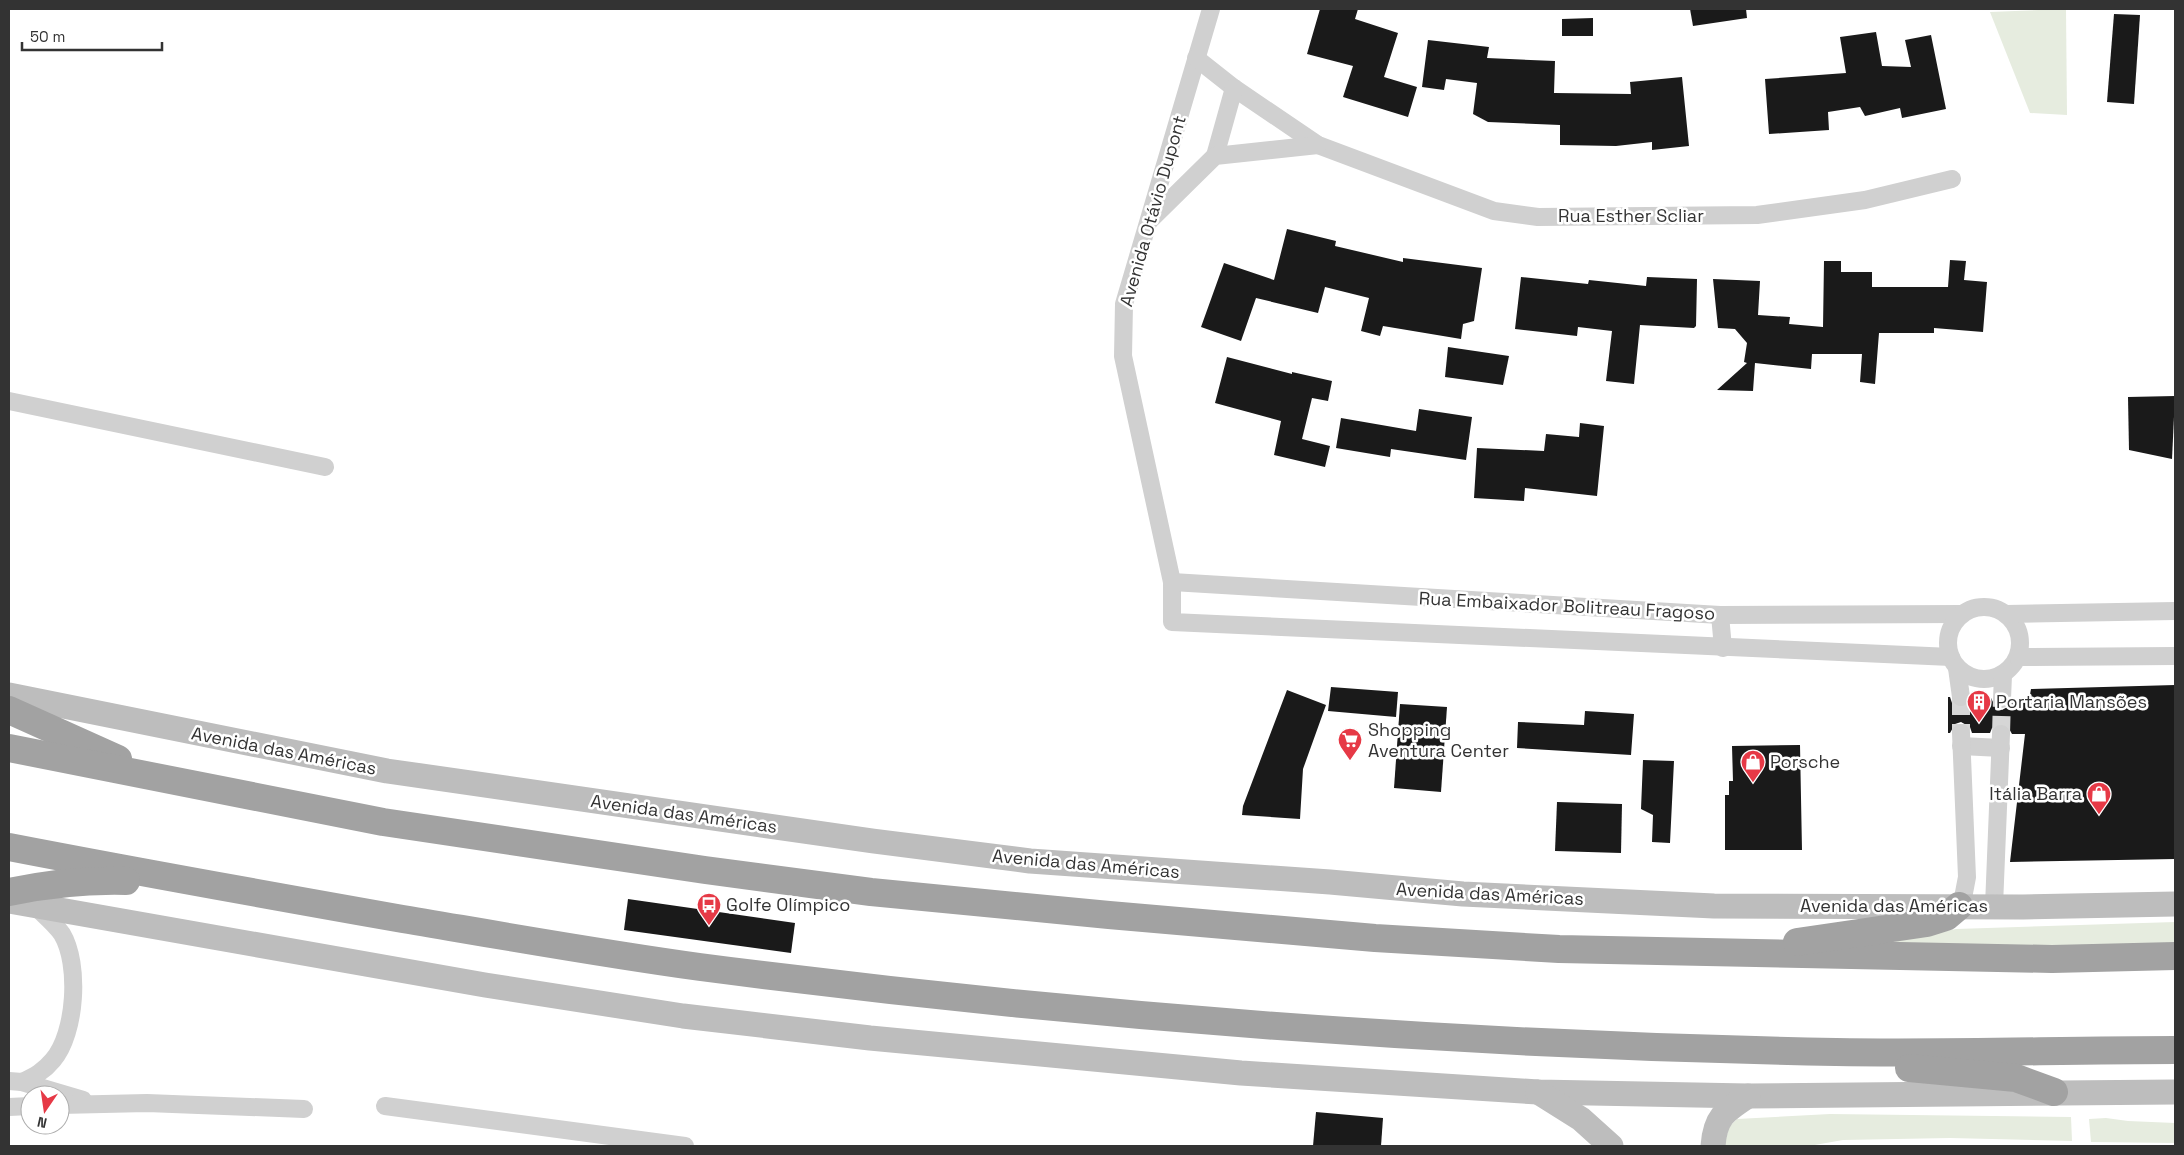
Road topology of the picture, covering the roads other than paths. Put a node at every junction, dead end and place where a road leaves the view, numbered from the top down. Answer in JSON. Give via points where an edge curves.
{"nodes":[{"id":1,"x":1210,"y":9,"type":"edge"},
{"id":2,"x":1196,"y":58,"type":"junction"},
{"id":3,"x":1234,"y":88,"type":"junction"},
{"id":4,"x":1318,"y":145,"type":"junction"},
{"id":5,"x":1215,"y":156,"type":"junction"},
{"id":6,"x":1952,"y":178,"type":"dead end"},
{"id":7,"x":1147,"y":223,"type":"junction"},
{"id":8,"x":9,"y":402,"type":"edge"},
{"id":9,"x":325,"y":467,"type":"dead end"},
{"id":10,"x":1172,"y":582,"type":"junction"},
{"id":11,"x":2175,"y":611,"type":"edge"},
{"id":12,"x":1962,"y":614,"type":"junction"},
{"id":13,"x":2007,"y":614,"type":"junction"},
{"id":14,"x":1720,"y":615,"type":"junction"},
{"id":15,"x":1172,"y":622,"type":"joint"},
{"id":16,"x":1723,"y":648,"type":"junction"},
{"id":17,"x":2175,"y":656,"type":"edge"},
{"id":18,"x":2018,"y":657,"type":"junction"},
{"id":19,"x":1954,"y":663,"type":"junction"},
{"id":20,"x":2003,"y":675,"type":"junction"},
{"id":21,"x":9,"y":695,"type":"edge"},
{"id":22,"x":1961,"y":697,"type":"tunnel mouth"},
{"id":23,"x":2002,"y":699,"type":"tunnel mouth"},
{"id":24,"x":9,"y":710,"type":"edge"},
{"id":25,"x":9,"y":748,"type":"edge"},
{"id":26,"x":145,"y":775,"type":"junction"},
{"id":27,"x":9,"y":847,"type":"edge"},
{"id":28,"x":197,"y":883,"type":"junction"},
{"id":29,"x":9,"y":892,"type":"edge"},
{"id":30,"x":9,"y":901,"type":"edge"},
{"id":31,"x":2175,"y":904,"type":"edge"},
{"id":32,"x":35,"y":906,"type":"junction"},
{"id":33,"x":1959,"y":906,"type":"junction"},
{"id":34,"x":1994,"y":906,"type":"junction"},
{"id":35,"x":1751,"y":954,"type":"junction"},
{"id":36,"x":2175,"y":956,"type":"edge"},
{"id":37,"x":2175,"y":1050,"type":"edge"},
{"id":38,"x":1840,"y":1052,"type":"junction"},
{"id":39,"x":16,"y":1082,"type":"edge"},
{"id":40,"x":1538,"y":1092,"type":"junction"},
{"id":41,"x":2054,"y":1092,"type":"junction"},
{"id":42,"x":2175,"y":1092,"type":"edge"},
{"id":43,"x":1748,"y":1096,"type":"junction"},
{"id":44,"x":98,"y":1104,"type":"junction"},
{"id":45,"x":70,"y":1105,"type":"edge"},
{"id":46,"x":384,"y":1106,"type":"dead end"},
{"id":47,"x":304,"y":1108,"type":"dead end"},
{"id":48,"x":686,"y":1146,"type":"edge"},
{"id":49,"x":1610,"y":1146,"type":"edge"},
{"id":50,"x":1713,"y":1146,"type":"edge"}],
"edges":[{"from":1,"to":2,"type":"street","name":"Avenida Otávio Dupont"},
{"from":2,"to":3,"type":"street","name":"Rua Esther Scliar"},
{"from":2,"to":7,"type":"street","name":"Avenida Otávio Dupont"},
{"from":3,"to":4,"type":"street","name":"Rua Esther Scliar"},
{"from":3,"to":5,"type":"street"},
{"from":4,"to":5,"type":"street","name":"Rua Esther Scliar"},
{"from":4,"to":6,"type":"street","name":"Rua Esther Scliar","via":[[1494,212],[1538,217],[1757,215],[1864,200]]},
{"from":5,"to":7,"type":"street"},
{"from":7,"to":10,"type":"street","name":"Avenida Otávio Dupont","via":[[1124,304],[1123,356]]},
{"from":8,"to":9,"type":"street"},
{"from":10,"to":14,"type":"street","name":"Rua Embaixador Bolitreau Fragoso"},
{"from":10,"to":15,"type":"street","name":"Avenida Otávio Dupont"},
{"from":11,"to":13,"type":"street"},
{"from":12,"to":13,"type":"street","via":[[1984,606]]},
{"from":12,"to":14,"type":"street","name":"Rua Embaixador Bolitreau Fragoso"},
{"from":12,"to":19,"type":"street","via":[[1948,634]]},
{"from":13,"to":18,"type":"street","via":[[2020,634]]},
{"from":14,"to":16,"type":"street"},
{"from":15,"to":16,"type":"street","name":"Rua Embaixador Bolitreau Fragoso"},
{"from":16,"to":19,"type":"street","name":"Rua Embaixador Bolitreau Fragoso"},
{"from":17,"to":18,"type":"street"},
{"from":18,"to":20,"type":"street"},
{"from":19,"to":20,"type":"street","via":[[1974,678]]},
{"from":19,"to":22,"type":"street"},
{"from":20,"to":23,"type":"street"},
{"from":21,"to":33,"type":"main road","name":"Avenida das Américas","via":[[387,772],[1030,861],[1463,894],[1714,906]]},
{"from":24,"to":26,"type":"highway","via":[[113,755]]},
{"from":25,"to":26,"type":"highway"},
{"from":26,"to":35,"type":"highway","via":[[382,822],[871,892],[1375,938],[1559,949]]},
{"from":27,"to":28,"type":"highway"},
{"from":28,"to":29,"type":"highway","via":[[106,880],[44,885]]},
{"from":28,"to":38,"type":"highway","via":[[514,939],[688,965],[1069,1008],[1457,1038]]},
{"from":30,"to":32,"type":"main road"},
{"from":31,"to":34,"type":"main road","name":"Avenida das Américas"},
{"from":32,"to":39,"type":"street","via":[[62,934],[72,957],[75,988],[65,1037],[55,1058],[42,1072]]},
{"from":32,"to":40,"type":"main road","via":[[485,985],[693,1017],[870,1038],[1241,1073]]},
{"from":33,"to":34,"type":"main road","name":"Avenida das Américas"},
{"from":33,"to":34,"type":"street","via":[[1967,877],[1961,740],[2001,741]]},
{"from":33,"to":35,"type":"highway","via":[[1946,917],[1926,923],[1781,944]]},
{"from":35,"to":36,"type":"highway","via":[[2052,959]]},
{"from":37,"to":38,"type":"highway"},
{"from":38,"to":41,"type":"highway","via":[[1855,1059],[1888,1066],[2016,1078]]},
{"from":39,"to":44,"type":"street"},
{"from":40,"to":43,"type":"main road"},
{"from":40,"to":49,"type":"main road","via":[[1581,1119]]},
{"from":41,"to":42,"type":"main road"},
{"from":41,"to":43,"type":"main road"},
{"from":43,"to":50,"type":"main road","via":[[1723,1113],[1716,1125]]},
{"from":44,"to":45,"type":"street"},
{"from":44,"to":47,"type":"street"},
{"from":46,"to":48,"type":"street"}]}
